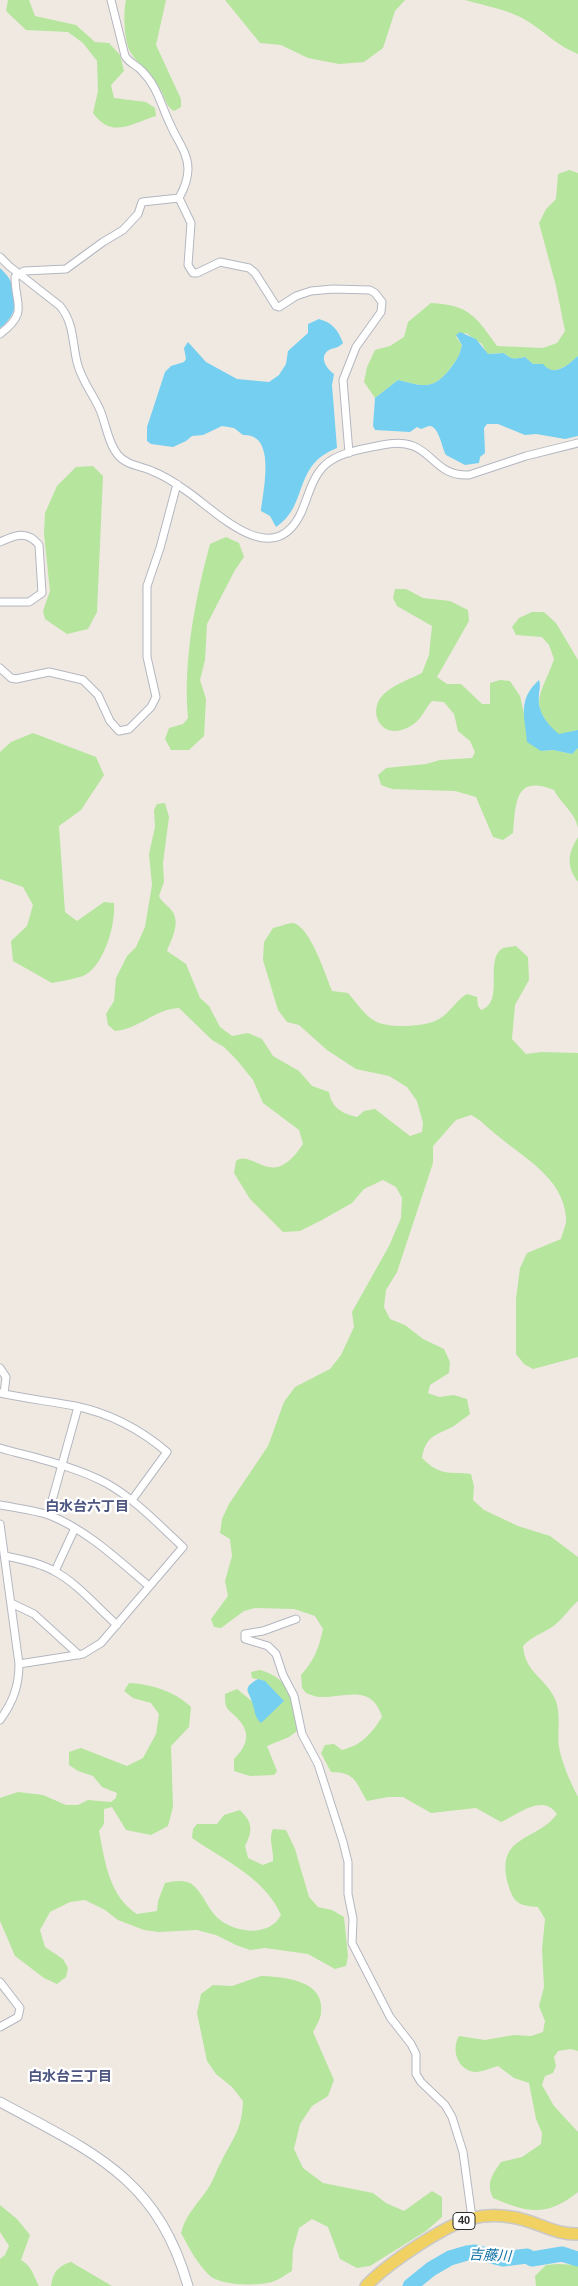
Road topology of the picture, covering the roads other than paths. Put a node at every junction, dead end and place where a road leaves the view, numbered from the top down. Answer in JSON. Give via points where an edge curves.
{"nodes":[{"id":1,"x":111,"y":0,"type":"edge"},
{"id":2,"x":179,"y":198,"type":"junction"},
{"id":3,"x":0,"y":257,"type":"edge"},
{"id":4,"x":18,"y":274,"type":"junction"},
{"id":5,"x":0,"y":334,"type":"edge"},
{"id":6,"x":578,"y":443,"type":"edge"},
{"id":7,"x":349,"y":453,"type":"junction"},
{"id":8,"x":177,"y":484,"type":"junction"},
{"id":9,"x":0,"y":542,"type":"edge"},
{"id":10,"x":0,"y":602,"type":"edge"},
{"id":11,"x":0,"y":668,"type":"edge"},
{"id":12,"x":0,"y":1368,"type":"edge"},
{"id":13,"x":2,"y":1393,"type":"edge"},
{"id":14,"x":78,"y":1407,"type":"junction"},
{"id":15,"x":0,"y":1448,"type":"edge"},
{"id":16,"x":61,"y":1466,"type":"junction"},
{"id":17,"x":132,"y":1500,"type":"junction"},
{"id":18,"x":0,"y":1505,"type":"edge"},
{"id":19,"x":48,"y":1515,"type":"junction"},
{"id":20,"x":0,"y":1524,"type":"edge"},
{"id":21,"x":75,"y":1528,"type":"junction"},
{"id":22,"x":2,"y":1545,"type":"edge"},
{"id":23,"x":5,"y":1556,"type":"junction"},
{"id":24,"x":54,"y":1571,"type":"junction"},
{"id":25,"x":149,"y":1586,"type":"junction"},
{"id":26,"x":11,"y":1603,"type":"junction"},
{"id":27,"x":296,"y":1619,"type":"dead end"},
{"id":28,"x":117,"y":1626,"type":"junction"},
{"id":29,"x":79,"y":1655,"type":"junction"},
{"id":30,"x":19,"y":1664,"type":"junction"},
{"id":31,"x":0,"y":1720,"type":"edge"},
{"id":32,"x":0,"y":1982,"type":"edge"},
{"id":33,"x":0,"y":2027,"type":"edge"},
{"id":34,"x":0,"y":2102,"type":"edge"},
{"id":35,"x":472,"y":2218,"type":"junction"},
{"id":36,"x":578,"y":2234,"type":"edge"},
{"id":37,"x":188,"y":2286,"type":"edge"},
{"id":38,"x":366,"y":2286,"type":"edge"}],
"edges":[{"from":1,"to":2,"type":"street","via":[[125,56],[156,88],[184,150],[188,168]]},
{"from":2,"to":4,"type":"street","via":[[142,202],[138,214],[123,230],[66,269]]},
{"from":2,"to":7,"type":"street","via":[[191,224],[188,265],[193,272],[220,262],[249,268],[279,307],[303,293],[321,289],[370,290],[382,302],[381,312],[356,347],[343,380]]},
{"from":3,"to":4,"type":"street"},
{"from":4,"to":5,"type":"street","via":[[15,282],[19,309],[11,324]]},
{"from":4,"to":8,"type":"street","via":[[67,314],[81,375],[119,456]]},
{"from":6,"to":7,"type":"street","via":[[469,475],[442,469],[427,453],[407,443]]},
{"from":7,"to":8,"type":"street","via":[[324,466],[313,482],[297,521],[272,538],[257,538],[245,533]]},
{"from":8,"to":11,"type":"street","via":[[147,586],[147,657],[156,697],[151,707],[129,729],[119,731],[110,721],[98,695],[83,680],[49,672],[16,679]]},
{"from":9,"to":10,"type":"street","via":[[19,534],[35,540],[39,545],[42,586],[42,594],[34,600]]},
{"from":12,"to":13,"type":"street","via":[[6,1377]]},
{"from":13,"to":14,"type":"street"},
{"from":14,"to":16,"type":"street"},
{"from":14,"to":17,"type":"street","via":[[106,1415],[145,1434],[167,1452]]},
{"from":15,"to":16,"type":"street"},
{"from":16,"to":17,"type":"street","via":[[92,1476]]},
{"from":16,"to":19,"type":"street"},
{"from":17,"to":25,"type":"street","via":[[183,1547]]},
{"from":18,"to":19,"type":"street"},
{"from":19,"to":21,"type":"street"},
{"from":20,"to":22,"type":"street"},
{"from":21,"to":24,"type":"street"},
{"from":21,"to":25,"type":"street","via":[[97,1542]]},
{"from":22,"to":23,"type":"street"},
{"from":23,"to":24,"type":"street"},
{"from":23,"to":26,"type":"street"},
{"from":24,"to":28,"type":"street"},
{"from":25,"to":28,"type":"street"},
{"from":26,"to":29,"type":"street","via":[[34,1614]]},
{"from":26,"to":30,"type":"street"},
{"from":27,"to":35,"type":"street","via":[[246,1634],[245,1639],[260,1642],[272,1650],[294,1696],[302,1734],[318,1764],[348,1862],[352,1943],[390,2017],[416,2054],[416,2074],[452,2117],[462,2152]]},
{"from":28,"to":29,"type":"street","via":[[101,1643]]},
{"from":29,"to":30,"type":"street"},
{"from":30,"to":31,"type":"street","via":[[15,1697]]},
{"from":32,"to":33,"type":"street","via":[[20,2008],[18,2017]]},
{"from":34,"to":37,"type":"street","via":[[99,2157],[130,2181],[161,2222],[177,2253]]},
{"from":35,"to":36,"type":"main road","number":"40","via":[[490,2215],[512,2217],[547,2229]]},
{"from":35,"to":38,"type":"main road","number":"40","via":[[450,2227],[398,2259]]}]}
